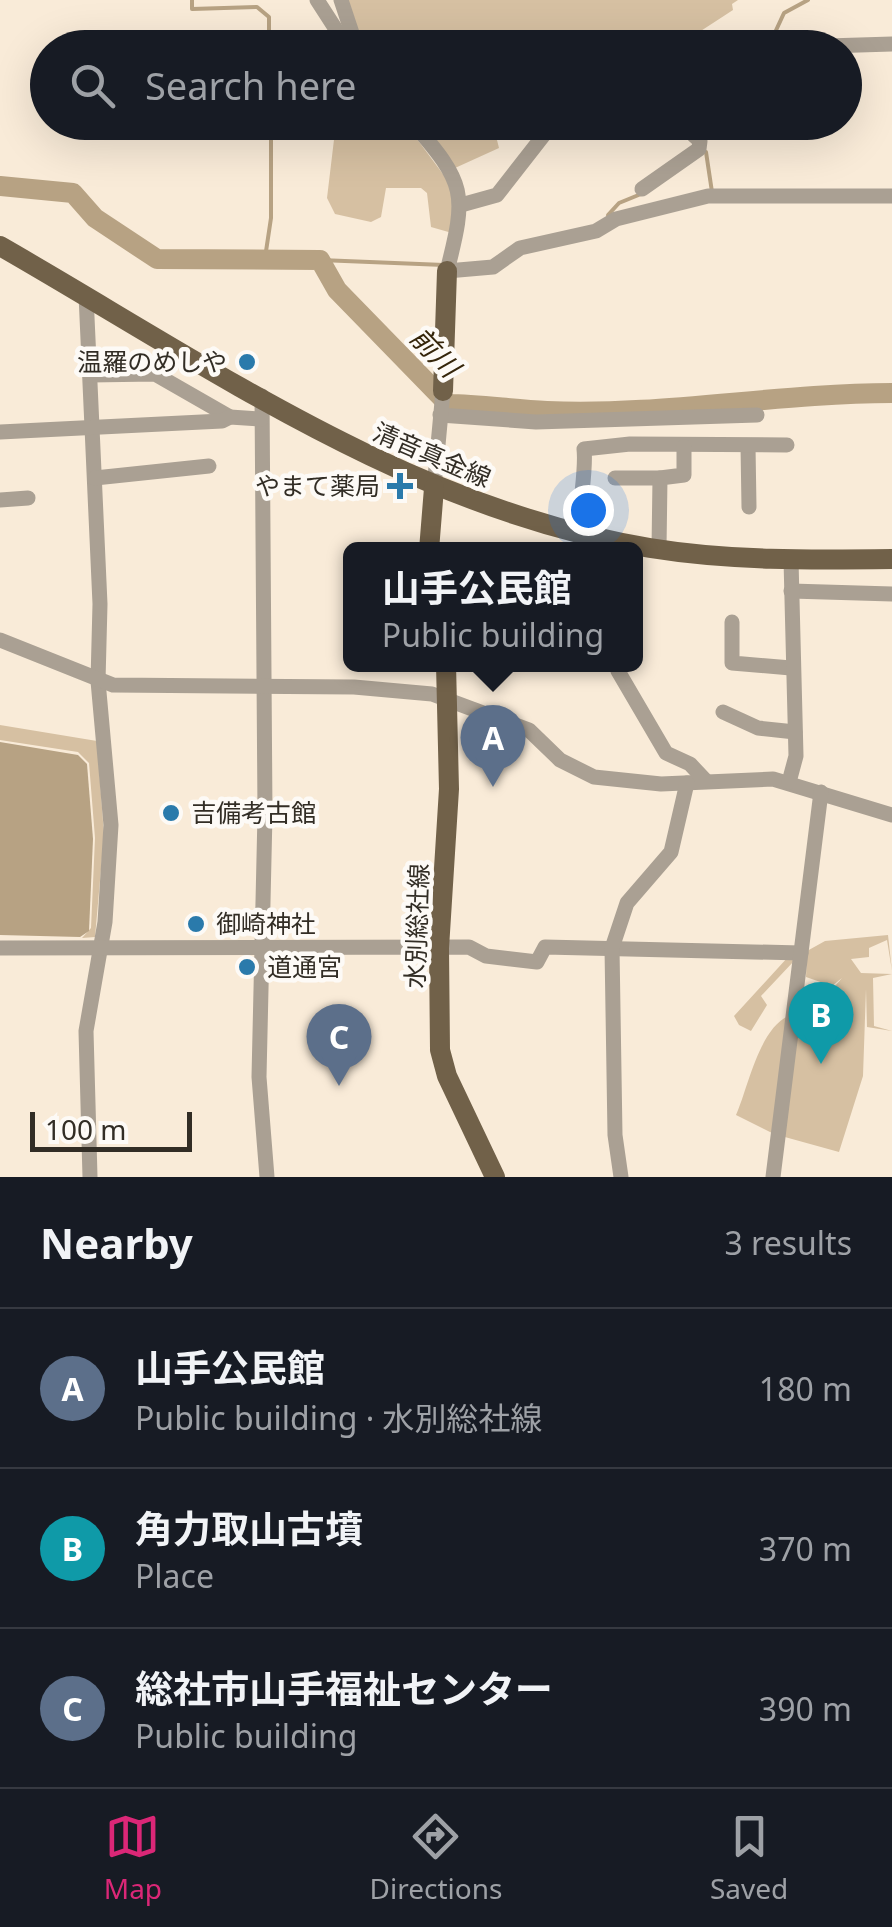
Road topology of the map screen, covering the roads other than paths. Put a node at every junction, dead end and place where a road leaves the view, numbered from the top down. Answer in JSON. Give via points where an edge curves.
{"nodes":[{"id":1,"x":318,"y":0,"type":"edge"},
{"id":2,"x":340,"y":0,"type":"edge"},
{"id":3,"x":337,"y":30,"type":"edge"},
{"id":4,"x":351,"y":30,"type":"edge"},
{"id":5,"x":892,"y":44,"type":"edge"},
{"id":6,"x":862,"y":45,"type":"edge"},
{"id":7,"x":426,"y":140,"type":"edge"},
{"id":8,"x":540,"y":140,"type":"edge"},
{"id":9,"x":699,"y":140,"type":"edge"},
{"id":10,"x":642,"y":189,"type":"dead end"},
{"id":11,"x":892,"y":196,"type":"edge"},
{"id":12,"x":461,"y":205,"type":"junction"},
{"id":13,"x":0,"y":246,"type":"edge"},
{"id":14,"x":448,"y":266,"type":"junction"},
{"id":15,"x":86,"y":295,"type":"junction"},
{"id":16,"x":90,"y":375,"type":"junction"},
{"id":17,"x":262,"y":396,"type":"junction"},
{"id":18,"x":444,"y":406,"type":"junction"},
{"id":19,"x":756,"y":415,"type":"dead end"},
{"id":20,"x":230,"y":417,"type":"junction"},
{"id":21,"x":261,"y":419,"type":"junction"},
{"id":22,"x":581,"y":420,"type":"junction"},
{"id":23,"x":93,"y":426,"type":"junction"},
{"id":24,"x":0,"y":432,"type":"edge"},
{"id":25,"x":787,"y":445,"type":"dead end"},
{"id":26,"x":748,"y":446,"type":"junction"},
{"id":27,"x":684,"y":447,"type":"junction"},
{"id":28,"x":584,"y":449,"type":"junction"},
{"id":29,"x":209,"y":466,"type":"dead end"},
{"id":30,"x":95,"y":478,"type":"junction"},
{"id":31,"x":614,"y":478,"type":"dead end"},
{"id":32,"x":660,"y":478,"type":"junction"},
{"id":33,"x":434,"y":488,"type":"junction"},
{"id":34,"x":28,"y":498,"type":"dead end"},
{"id":35,"x":0,"y":500,"type":"edge"},
{"id":36,"x":749,"y":507,"type":"dead end"},
{"id":37,"x":576,"y":532,"type":"junction"},
{"id":38,"x":429,"y":542,"type":"edge"},
{"id":39,"x":622,"y":542,"type":"edge"},
{"id":40,"x":643,"y":547,"type":"edge"},
{"id":41,"x":659,"y":550,"type":"junction"},
{"id":42,"x":892,"y":559,"type":"edge"},
{"id":43,"x":790,"y":560,"type":"junction"},
{"id":44,"x":791,"y":591,"type":"junction"},
{"id":45,"x":892,"y":594,"type":"edge"},
{"id":46,"x":732,"y":622,"type":"dead end"},
{"id":47,"x":0,"y":640,"type":"edge"},
{"id":48,"x":791,"y":668,"type":"junction"},
{"id":49,"x":446,"y":672,"type":"edge"},
{"id":50,"x":619,"y":672,"type":"edge"},
{"id":51,"x":98,"y":681,"type":"junction"},
{"id":52,"x":264,"y":687,"type":"junction"},
{"id":53,"x":448,"y":698,"type":"junction"},
{"id":54,"x":723,"y":712,"type":"dead end"},
{"id":55,"x":795,"y":732,"type":"junction"},
{"id":56,"x":705,"y":780,"type":"junction"},
{"id":57,"x":789,"y":782,"type":"junction"},
{"id":58,"x":687,"y":783,"type":"junction"},
{"id":59,"x":822,"y":792,"type":"junction"},
{"id":60,"x":892,"y":815,"type":"edge"},
{"id":61,"x":0,"y":948,"type":"edge"},
{"id":62,"x":102,"y":948,"type":"junction"},
{"id":63,"x":439,"y":948,"type":"junction"},
{"id":64,"x":612,"y":948,"type":"junction"},
{"id":65,"x":263,"y":949,"type":"junction"},
{"id":66,"x":801,"y":953,"type":"junction"},
{"id":67,"x":90,"y":1177,"type":"edge"},
{"id":68,"x":267,"y":1177,"type":"edge"},
{"id":69,"x":495,"y":1177,"type":"edge"},
{"id":70,"x":621,"y":1177,"type":"edge"},
{"id":71,"x":773,"y":1177,"type":"edge"}],
"edges":[{"from":1,"to":3,"type":"street"},
{"from":2,"to":4,"type":"street"},
{"from":5,"to":6,"type":"street"},
{"from":7,"to":12,"type":"street","via":[[454,175]]},
{"from":8,"to":12,"type":"street","via":[[497,195]]},
{"from":9,"to":10,"type":"street","via":[[698,148]]},
{"from":11,"to":14,"type":"street","via":[[712,196],[520,248],[493,267]]},
{"from":12,"to":14,"type":"street"},
{"from":13,"to":15,"type":"main road","name":"清音真金線"},
{"from":14,"to":18,"type":"main road"},
{"from":15,"to":16,"type":"street"},
{"from":15,"to":17,"type":"main road","name":"清音真金線"},
{"from":16,"to":20,"type":"street","via":[[156,374]]},
{"from":16,"to":23,"type":"street"},
{"from":17,"to":21,"type":"street"},
{"from":17,"to":33,"type":"main road","name":"清音真金線"},
{"from":18,"to":22,"type":"street","via":[[536,422]]},
{"from":18,"to":33,"type":"street"},
{"from":19,"to":22,"type":"street"},
{"from":20,"to":21,"type":"street"},
{"from":20,"to":23,"type":"street"},
{"from":21,"to":52,"type":"street"},
{"from":22,"to":28,"type":"street"},
{"from":23,"to":24,"type":"street"},
{"from":23,"to":30,"type":"street"},
{"from":25,"to":26,"type":"street"},
{"from":26,"to":27,"type":"street"},
{"from":26,"to":36,"type":"street"},
{"from":27,"to":28,"type":"street"},
{"from":27,"to":32,"type":"street","via":[[684,475]]},
{"from":28,"to":37,"type":"street"},
{"from":29,"to":30,"type":"street"},
{"from":30,"to":51,"type":"street"},
{"from":31,"to":32,"type":"street"},
{"from":32,"to":41,"type":"street"},
{"from":33,"to":37,"type":"main road","name":"清音真金線"},
{"from":33,"to":38,"type":"main road"},
{"from":34,"to":35,"type":"street"},
{"from":37,"to":39,"type":"main road","name":"清音真金線"},
{"from":40,"to":41,"type":"main road","name":"清音真金線"},
{"from":41,"to":43,"type":"main road","name":"清音真金線"},
{"from":42,"to":43,"type":"main road","name":"清音真金線"},
{"from":43,"to":44,"type":"street"},
{"from":44,"to":45,"type":"street"},
{"from":44,"to":48,"type":"street"},
{"from":46,"to":48,"type":"street","via":[[732,663]]},
{"from":47,"to":51,"type":"street"},
{"from":48,"to":55,"type":"street"},
{"from":49,"to":53,"type":"main road","name":"水別総社線"},
{"from":50,"to":56,"type":"street","via":[[666,753]]},
{"from":51,"to":52,"type":"street"},
{"from":51,"to":62,"type":"street","via":[[112,825]]},
{"from":52,"to":53,"type":"street","via":[[396,689]]},
{"from":52,"to":65,"type":"street"},
{"from":53,"to":58,"type":"street","via":[[529,730],[585,774]]},
{"from":53,"to":63,"type":"main road","name":"水別総社線"},
{"from":54,"to":55,"type":"street","via":[[758,728]]},
{"from":55,"to":57,"type":"street"},
{"from":56,"to":57,"type":"street"},
{"from":56,"to":58,"type":"street"},
{"from":57,"to":59,"type":"street"},
{"from":58,"to":64,"type":"street","via":[[671,852],[627,904]]},
{"from":59,"to":60,"type":"street"},
{"from":59,"to":66,"type":"street"},
{"from":61,"to":62,"type":"street"},
{"from":62,"to":65,"type":"street"},
{"from":62,"to":67,"type":"street","via":[[86,1031]]},
{"from":63,"to":64,"type":"street","via":[[469,947],[486,956],[537,962],[545,947]]},
{"from":63,"to":65,"type":"street"},
{"from":63,"to":69,"type":"main road","name":"水別総社線","via":[[440,1050]]},
{"from":64,"to":66,"type":"street"},
{"from":64,"to":70,"type":"street"},
{"from":65,"to":68,"type":"street","via":[[260,1077]]},
{"from":66,"to":71,"type":"street"}]}
